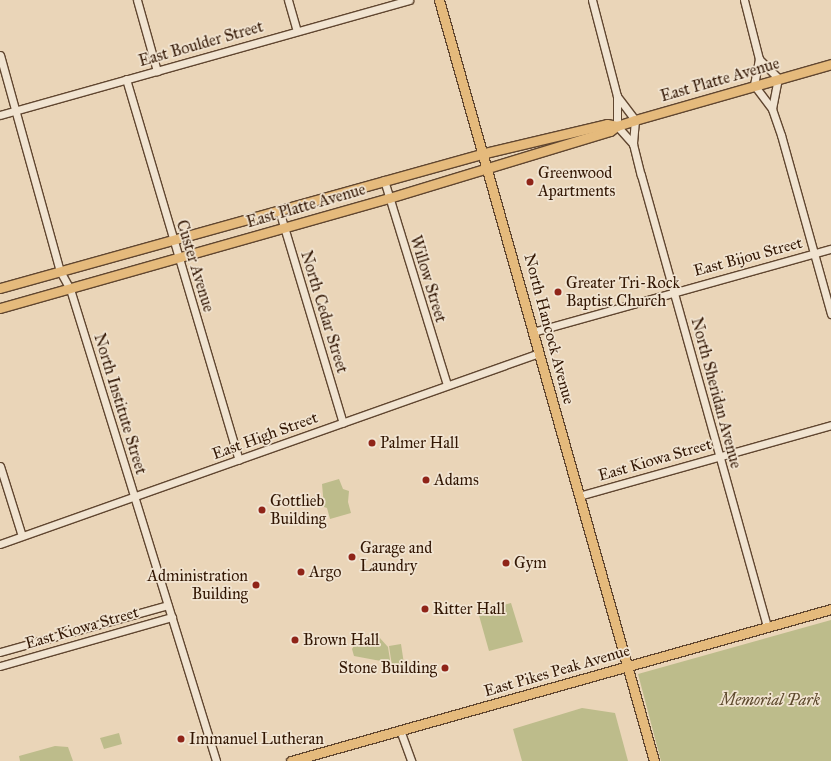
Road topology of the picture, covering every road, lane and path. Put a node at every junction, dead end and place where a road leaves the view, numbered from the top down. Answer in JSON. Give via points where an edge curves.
{"nodes":[{"id":1,"x":137,"y":0,"type":"edge"},
{"id":2,"x":288,"y":0,"type":"edge"},
{"id":3,"x":409,"y":0,"type":"edge"},
{"id":4,"x":440,"y":0,"type":"edge"},
{"id":5,"x":592,"y":0,"type":"edge"},
{"id":6,"x":744,"y":0,"type":"edge"},
{"id":7,"x":297,"y":31,"type":"junction"},
{"id":8,"x":0,"y":55,"type":"edge"},
{"id":9,"x":760,"y":58,"type":"junction"},
{"id":10,"x":831,"y":64,"type":"edge"},
{"id":11,"x":157,"y":71,"type":"junction"},
{"id":12,"x":778,"y":78,"type":"junction"},
{"id":13,"x":126,"y":79,"type":"junction"},
{"id":14,"x":754,"y":85,"type":"junction"},
{"id":15,"x":617,"y":96,"type":"junction"},
{"id":16,"x":772,"y":109,"type":"junction"},
{"id":17,"x":15,"y":110,"type":"junction"},
{"id":18,"x":0,"y":115,"type":"edge"},
{"id":19,"x":635,"y":120,"type":"junction"},
{"id":20,"x":617,"y":126,"type":"junction"},
{"id":21,"x":633,"y":144,"type":"junction"},
{"id":22,"x":484,"y":153,"type":"junction"},
{"id":23,"x":489,"y":169,"type":"junction"},
{"id":24,"x":384,"y":180,"type":"junction"},
{"id":25,"x":389,"y":198,"type":"junction"},
{"id":26,"x":279,"y":210,"type":"junction"},
{"id":27,"x":284,"y":228,"type":"junction"},
{"id":28,"x":172,"y":238,"type":"junction"},
{"id":29,"x":831,"y":249,"type":"edge"},
{"id":30,"x":814,"y":254,"type":"junction"},
{"id":31,"x":177,"y":257,"type":"junction"},
{"id":32,"x":60,"y":270,"type":"junction"},
{"id":33,"x":0,"y":288,"type":"edge"},
{"id":34,"x":70,"y":289,"type":"junction"},
{"id":35,"x":674,"y":292,"type":"junction"},
{"id":36,"x":0,"y":308,"type":"edge"},
{"id":37,"x":831,"y":314,"type":"edge"},
{"id":38,"x":533,"y":332,"type":"junction"},
{"id":39,"x":539,"y":353,"type":"junction"},
{"id":40,"x":447,"y":385,"type":"junction"},
{"id":41,"x":343,"y":423,"type":"junction"},
{"id":42,"x":831,"y":425,"type":"edge"},
{"id":43,"x":719,"y":457,"type":"junction"},
{"id":44,"x":239,"y":460,"type":"junction"},
{"id":45,"x":0,"y":466,"type":"edge"},
{"id":46,"x":579,"y":496,"type":"junction"},
{"id":47,"x":134,"y":498,"type":"junction"},
{"id":48,"x":22,"y":536,"type":"junction"},
{"id":49,"x":0,"y":544,"type":"edge"},
{"id":50,"x":168,"y":605,"type":"junction"},
{"id":51,"x":831,"y":609,"type":"edge"},
{"id":52,"x":172,"y":617,"type":"junction"},
{"id":53,"x":767,"y":627,"type":"junction"},
{"id":54,"x":0,"y":652,"type":"edge"},
{"id":55,"x":0,"y":666,"type":"edge"},
{"id":56,"x":626,"y":666,"type":"junction"},
{"id":57,"x":400,"y":730,"type":"junction"},
{"id":58,"x":216,"y":761,"type":"edge"},
{"id":59,"x":290,"y":761,"type":"edge"},
{"id":60,"x":411,"y":761,"type":"edge"},
{"id":61,"x":654,"y":761,"type":"edge"}],
"edges":[{"from":1,"to":11,"type":"street"},
{"from":2,"to":7,"type":"street"},
{"from":3,"to":7,"type":"street","name":"East Boulder Street"},
{"from":4,"to":22,"type":"main road","name":"North Hancock Avenue"},
{"from":5,"to":15,"type":"street"},
{"from":6,"to":9,"type":"street"},
{"from":7,"to":11,"type":"street","name":"East Boulder Street"},
{"from":8,"to":17,"type":"street","name":"North Institute Street"},
{"from":9,"to":12,"type":"street"},
{"from":9,"to":14,"type":"street"},
{"from":10,"to":12,"type":"main road","name":"East Platte Avenue"},
{"from":11,"to":13,"type":"street","name":"East Boulder Street"},
{"from":12,"to":14,"type":"main road","name":"East Platte Avenue"},
{"from":12,"to":16,"type":"street","via":[[772,97]]},
{"from":13,"to":17,"type":"street","name":"East Boulder Street"},
{"from":13,"to":28,"type":"street","name":"Custer Avenue"},
{"from":14,"to":16,"type":"street"},
{"from":14,"to":19,"type":"main road","name":"East Platte Avenue"},
{"from":15,"to":19,"type":"street"},
{"from":15,"to":20,"type":"street"},
{"from":16,"to":30,"type":"street"},
{"from":17,"to":18,"type":"street","name":"East Boulder Street"},
{"from":17,"to":32,"type":"street","name":"North Institute Street"},
{"from":19,"to":20,"type":"main road","name":"East Platte Avenue"},
{"from":19,"to":21,"type":"street","name":"North Sheridan Avenue"},
{"from":20,"to":21,"type":"street","name":"North Sheridan Avenue"},
{"from":20,"to":22,"type":"main road","name":"East Platte Avenue","via":[[606,124]]},
{"from":20,"to":23,"type":"main road","name":"East Platte Avenue","via":[[610,131]]},
{"from":21,"to":35,"type":"street","name":"North Sheridan Avenue"},
{"from":22,"to":23,"type":"main road","name":"North Hancock Avenue"},
{"from":22,"to":24,"type":"main road","name":"East Platte Avenue"},
{"from":23,"to":25,"type":"main road","name":"East Platte Avenue"},
{"from":23,"to":38,"type":"main road","name":"North Hancock Avenue"},
{"from":24,"to":25,"type":"street","name":"Willow Street"},
{"from":24,"to":26,"type":"main road","name":"East Platte Avenue"},
{"from":25,"to":27,"type":"main road","name":"East Platte Avenue"},
{"from":25,"to":40,"type":"street","name":"Willow Street"},
{"from":26,"to":27,"type":"street","name":"North Cedar Street"},
{"from":26,"to":28,"type":"main road","name":"East Platte Avenue"},
{"from":27,"to":31,"type":"main road","name":"East Platte Avenue"},
{"from":27,"to":41,"type":"street","name":"North Cedar Street"},
{"from":28,"to":31,"type":"street","name":"Custer Avenue"},
{"from":28,"to":32,"type":"main road","name":"East Platte Avenue"},
{"from":29,"to":30,"type":"street","name":"East Bijou Street"},
{"from":30,"to":35,"type":"street","name":"East Bijou Street"},
{"from":30,"to":37,"type":"street"},
{"from":31,"to":34,"type":"main road","name":"East Platte Avenue"},
{"from":31,"to":44,"type":"street","name":"Custer Avenue"},
{"from":32,"to":33,"type":"main road","name":"East Platte Avenue"},
{"from":32,"to":34,"type":"street","name":"North Institute Street"},
{"from":34,"to":36,"type":"main road","name":"East Platte Avenue"},
{"from":34,"to":47,"type":"street","name":"North Institute Street"},
{"from":35,"to":38,"type":"street","name":"East Bijou Street"},
{"from":35,"to":43,"type":"street","name":"North Sheridan Avenue"},
{"from":38,"to":39,"type":"main road","name":"North Hancock Avenue"},
{"from":39,"to":40,"type":"street","name":"East High Street"},
{"from":39,"to":46,"type":"main road","name":"North Hancock Avenue"},
{"from":40,"to":41,"type":"street","name":"East High Street"},
{"from":41,"to":44,"type":"street","name":"East High Street"},
{"from":42,"to":43,"type":"street","name":"East Kiowa Street"},
{"from":43,"to":46,"type":"street","name":"East Kiowa Street"},
{"from":43,"to":53,"type":"street","name":"North Sheridan Avenue"},
{"from":44,"to":47,"type":"street","name":"East High Street"},
{"from":45,"to":48,"type":"street"},
{"from":46,"to":56,"type":"main road","name":"North Hancock Avenue"},
{"from":47,"to":48,"type":"street","name":"East High Street"},
{"from":47,"to":50,"type":"street","name":"North Institute Street"},
{"from":48,"to":49,"type":"street","name":"East High Street"},
{"from":50,"to":52,"type":"street","name":"North Institute Street"},
{"from":50,"to":54,"type":"street","name":"East Kiowa Street"},
{"from":51,"to":53,"type":"main road","name":"East Pikes Peak Avenue"},
{"from":52,"to":55,"type":"street","name":"East Kiowa Street"},
{"from":52,"to":58,"type":"street","name":"North Institute Street"},
{"from":53,"to":56,"type":"main road","name":"East Pikes Peak Avenue"},
{"from":56,"to":57,"type":"main road","name":"East Pikes Peak Avenue"},
{"from":56,"to":61,"type":"main road","name":"North Hancock Avenue"},
{"from":57,"to":59,"type":"main road","name":"East Pikes Peak Avenue"},
{"from":57,"to":60,"type":"street"}]}
